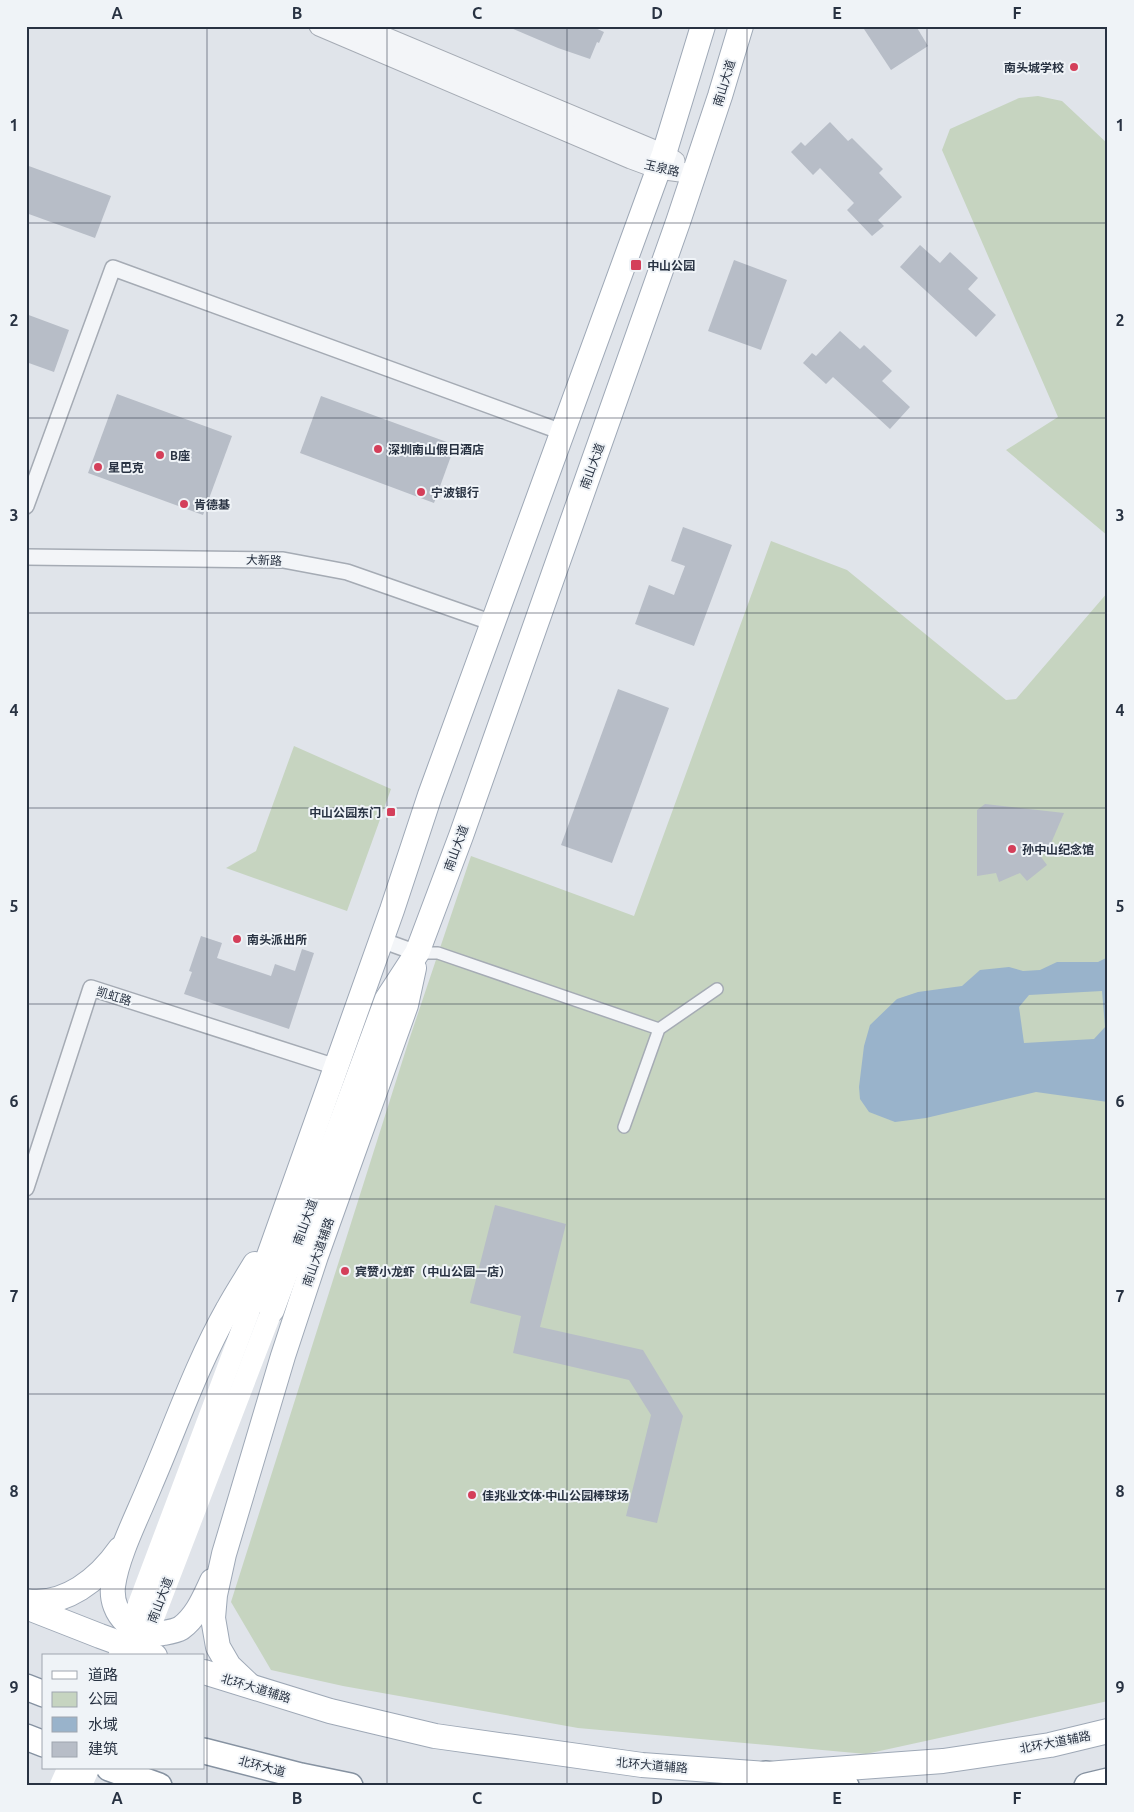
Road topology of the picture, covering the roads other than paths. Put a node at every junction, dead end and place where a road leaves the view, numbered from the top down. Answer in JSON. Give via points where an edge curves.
{"nodes":[{"id":1,"x":319,"y":26,"type":"edge"},
{"id":2,"x":359,"y":26,"type":"edge"},
{"id":3,"x":704,"y":26,"type":"edge"},
{"id":4,"x":741,"y":26,"type":"edge"},
{"id":5,"x":661,"y":162,"type":"junction"},
{"id":6,"x":695,"y":174,"type":"junction"},
{"id":7,"x":562,"y":432,"type":"junction"},
{"id":8,"x":26,"y":506,"type":"edge"},
{"id":9,"x":26,"y":557,"type":"edge"},
{"id":10,"x":493,"y":623,"type":"junction"},
{"id":11,"x":381,"y":940,"type":"junction"},
{"id":12,"x":417,"y":953,"type":"junction"},
{"id":13,"x":718,"y":989,"type":"dead end"},
{"id":14,"x":659,"y":1029,"type":"junction"},
{"id":15,"x":336,"y":1067,"type":"junction"},
{"id":16,"x":624,"y":1128,"type":"dead end"},
{"id":17,"x":26,"y":1188,"type":"edge"},
{"id":18,"x":293,"y":1221,"type":"junction"},
{"id":19,"x":262,"y":1307,"type":"junction"},
{"id":20,"x":130,"y":1533,"type":"junction"},
{"id":21,"x":224,"y":1554,"type":"junction"},
{"id":22,"x":26,"y":1601,"type":"edge"},
{"id":23,"x":26,"y":1607,"type":"edge"},
{"id":24,"x":120,"y":1654,"type":"edge"},
{"id":25,"x":140,"y":1654,"type":"edge"},
{"id":26,"x":150,"y":1654,"type":"edge"},
{"id":27,"x":205,"y":1672,"type":"edge"},
{"id":28,"x":26,"y":1687,"type":"edge"},
{"id":29,"x":252,"y":1687,"type":"junction"},
{"id":30,"x":42,"y":1693,"type":"edge"},
{"id":31,"x":1108,"y":1731,"type":"edge"},
{"id":32,"x":26,"y":1737,"type":"edge"},
{"id":33,"x":42,"y":1743,"type":"edge"},
{"id":34,"x":205,"y":1751,"type":"edge"},
{"id":35,"x":67,"y":1770,"type":"edge"},
{"id":36,"x":88,"y":1770,"type":"edge"},
{"id":37,"x":115,"y":1770,"type":"edge"},
{"id":38,"x":766,"y":1774,"type":"junction"},
{"id":39,"x":1108,"y":1781,"type":"edge"},
{"id":40,"x":60,"y":1786,"type":"edge"},
{"id":41,"x":81,"y":1786,"type":"edge"},
{"id":42,"x":159,"y":1786,"type":"edge"},
{"id":43,"x":350,"y":1786,"type":"edge"},
{"id":44,"x":846,"y":1786,"type":"edge"},
{"id":45,"x":1087,"y":1786,"type":"edge"}],
"edges":[{"from":1,"to":5,"type":"street","name":"玉泉路"},
{"from":2,"to":5,"type":"street","name":"玉泉路"},
{"from":3,"to":5,"type":"main road","name":"南山大道"},
{"from":4,"to":6,"type":"main road","name":"南山大道"},
{"from":5,"to":6,"type":"street","name":"玉泉路"},
{"from":5,"to":7,"type":"main road","name":"南山大道"},
{"from":6,"to":12,"type":"main road","name":"南山大道"},
{"from":7,"to":8,"type":"street","via":[[113,268]]},
{"from":7,"to":10,"type":"main road","name":"南山大道"},
{"from":9,"to":10,"type":"street","name":"大新路","via":[[282,560],[347,572]]},
{"from":10,"to":11,"type":"main road","name":"南山大道"},
{"from":11,"to":12,"type":"street"},
{"from":11,"to":15,"type":"main road","name":"南山大道"},
{"from":12,"to":14,"type":"street","via":[[438,952]]},
{"from":12,"to":18,"type":"main road","name":"南山大道","via":[[387,999]]},
{"from":12,"to":21,"type":"main road","name":"南山大道辅路","via":[[406,1005],[313,1265]]},
{"from":13,"to":14,"type":"street"},
{"from":14,"to":16,"type":"street"},
{"from":15,"to":17,"type":"street","name":"凯虹路","via":[[91,988]]},
{"from":15,"to":18,"type":"main road","name":"南山大道"},
{"from":18,"to":19,"type":"main road","name":"南山大道"},
{"from":18,"to":20,"type":"main road","via":[[223,1319]]},
{"from":19,"to":24,"type":"main road","name":"南山大道","bridge":true},
{"from":19,"to":25,"type":"main road","name":"南山大道","bridge":true},
{"from":20,"to":21,"type":"main road","via":[[116,1573],[114,1604],[128,1625],[155,1634],[179,1629],[196,1613]]},
{"from":20,"to":22,"type":"main road","via":[[105,1567],[78,1591],[52,1601]]},
{"from":21,"to":29,"type":"main road","via":[[215,1595],[218,1646],[229,1666]]},
{"from":23,"to":26,"type":"main road"},
{"from":27,"to":29,"type":"main road","name":"北环大道辅路"},
{"from":28,"to":30,"type":"highway"},
{"from":29,"to":38,"type":"main road","name":"北环大道辅路","via":[[330,1711],[434,1736],[642,1765]]},
{"from":31,"to":38,"type":"main road","name":"北环大道辅路","via":[[1050,1745],[943,1761]]},
{"from":32,"to":33,"type":"highway"},
{"from":34,"to":43,"type":"highway","name":"北环大道"},
{"from":35,"to":40,"type":"main road"},
{"from":36,"to":41,"type":"main road"},
{"from":37,"to":42,"type":"highway"},
{"from":38,"to":44,"type":"highway"},
{"from":39,"to":45,"type":"highway"}]}
